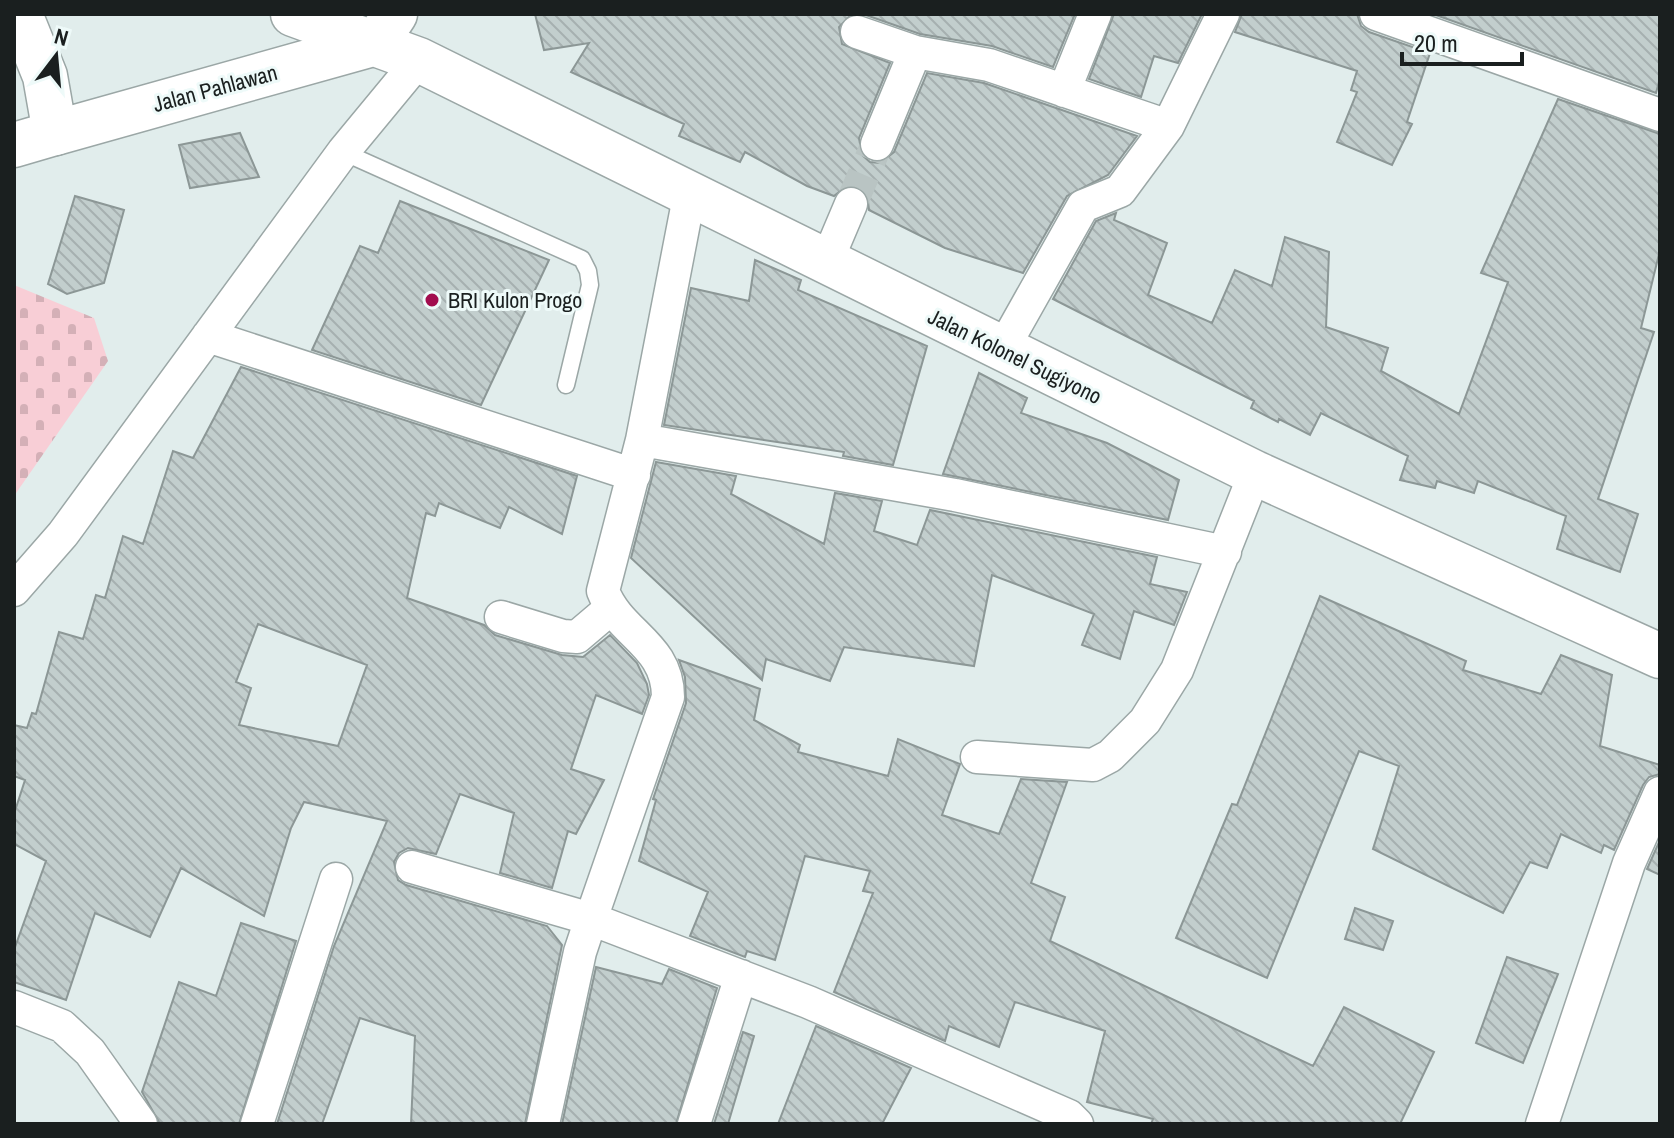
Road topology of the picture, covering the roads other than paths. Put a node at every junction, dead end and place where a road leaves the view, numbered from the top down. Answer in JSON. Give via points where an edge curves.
{"nodes":[{"id":1,"x":20,"y":14,"type":"edge"},
{"id":2,"x":293,"y":14,"type":"edge"},
{"id":3,"x":1095,"y":14,"type":"edge"},
{"id":4,"x":1223,"y":14,"type":"edge"},
{"id":5,"x":1376,"y":14,"type":"edge"},
{"id":6,"x":385,"y":28,"type":"edge"},
{"id":7,"x":857,"y":32,"type":"dead end"},
{"id":8,"x":915,"y":52,"type":"junction"},
{"id":9,"x":419,"y":60,"type":"junction"},
{"id":10,"x":1064,"y":91,"type":"junction"},
{"id":11,"x":1660,"y":115,"type":"edge"},
{"id":12,"x":1168,"y":126,"type":"junction"},
{"id":13,"x":34,"y":139,"type":"edge"},
{"id":14,"x":877,"y":144,"type":"tunnel mouth"},
{"id":15,"x":343,"y":152,"type":"junction"},
{"id":16,"x":689,"y":197,"type":"junction"},
{"id":17,"x":851,"y":204,"type":"tunnel mouth"},
{"id":18,"x":826,"y":263,"type":"junction"},
{"id":19,"x":208,"y":336,"type":"junction"},
{"id":20,"x":1002,"y":350,"type":"junction"},
{"id":21,"x":566,"y":385,"type":"dead end"},
{"id":22,"x":642,"y":440,"type":"junction"},
{"id":23,"x":1255,"y":473,"type":"junction"},
{"id":24,"x":634,"y":475,"type":"junction"},
{"id":25,"x":1225,"y":552,"type":"junction"},
{"id":26,"x":14,"y":590,"type":"edge"},
{"id":27,"x":610,"y":609,"type":"junction"},
{"id":28,"x":501,"y":617,"type":"dead end"},
{"id":29,"x":1660,"y":656,"type":"edge"},
{"id":30,"x":977,"y":757,"type":"dead end"},
{"id":31,"x":1660,"y":793,"type":"edge"},
{"id":32,"x":412,"y":867,"type":"dead end"},
{"id":33,"x":336,"y":879,"type":"dead end"},
{"id":34,"x":591,"y":919,"type":"junction"},
{"id":35,"x":741,"y":976,"type":"junction"},
{"id":36,"x":14,"y":1007,"type":"edge"},
{"id":37,"x":141,"y":1124,"type":"edge"},
{"id":38,"x":257,"y":1124,"type":"edge"},
{"id":39,"x":543,"y":1124,"type":"edge"},
{"id":40,"x":694,"y":1124,"type":"edge"},
{"id":41,"x":1077,"y":1124,"type":"edge"},
{"id":42,"x":1542,"y":1124,"type":"edge"}],
"edges":[{"from":1,"to":13,"type":"highway","name":"Jalan Pahlawan","via":[[45,76]]},
{"from":2,"to":6,"type":"highway","name":"Jalan Kolonel Sugiyono"},
{"from":3,"to":10,"type":"street"},
{"from":4,"to":12,"type":"street"},
{"from":5,"to":11,"type":"street"},
{"from":6,"to":9,"type":"highway","name":"Jalan Kolonel Sugiyono"},
{"from":6,"to":13,"type":"highway","name":"Jalan Pahlawan"},
{"from":7,"to":8,"type":"street"},
{"from":8,"to":10,"type":"street","via":[[989,65]]},
{"from":8,"to":14,"type":"street"},
{"from":9,"to":15,"type":"street"},
{"from":9,"to":16,"type":"highway","name":"Jalan Kolonel Sugiyono"},
{"from":10,"to":12,"type":"street"},
{"from":12,"to":20,"type":"street","via":[[1120,191],[1083,206]]},
{"from":15,"to":19,"type":"street"},
{"from":15,"to":21,"type":"lane","via":[[582,259],[590,285]]},
{"from":16,"to":18,"type":"highway","name":"Jalan Kolonel Sugiyono"},
{"from":16,"to":22,"type":"street"},
{"from":17,"to":18,"type":"street"},
{"from":18,"to":20,"type":"highway","name":"Jalan Kolonel Sugiyono"},
{"from":19,"to":24,"type":"street"},
{"from":19,"to":26,"type":"street","via":[[63,534]]},
{"from":20,"to":23,"type":"highway","name":"Jalan Kolonel Sugiyono"},
{"from":22,"to":24,"type":"street"},
{"from":22,"to":25,"type":"street","via":[[955,495]]},
{"from":23,"to":25,"type":"street"},
{"from":23,"to":29,"type":"highway","name":"Jalan Kolonel Sugiyono"},
{"from":24,"to":27,"type":"street","via":[[607,564],[603,591]]},
{"from":25,"to":30,"type":"street","via":[[1177,670],[1145,721],[1110,756],[1086,766]]},
{"from":27,"to":28,"type":"street","via":[[577,637]]},
{"from":27,"to":34,"type":"street","via":[[659,658],[668,678],[668,697]]},
{"from":31,"to":42,"type":"street","via":[[1629,863]]},
{"from":32,"to":34,"type":"street"},
{"from":33,"to":38,"type":"street"},
{"from":34,"to":35,"type":"street"},
{"from":34,"to":39,"type":"street"},
{"from":35,"to":40,"type":"street"},
{"from":35,"to":41,"type":"street","via":[[1069,1116]]},
{"from":36,"to":37,"type":"street","via":[[62,1026],[90,1052]]}]}
